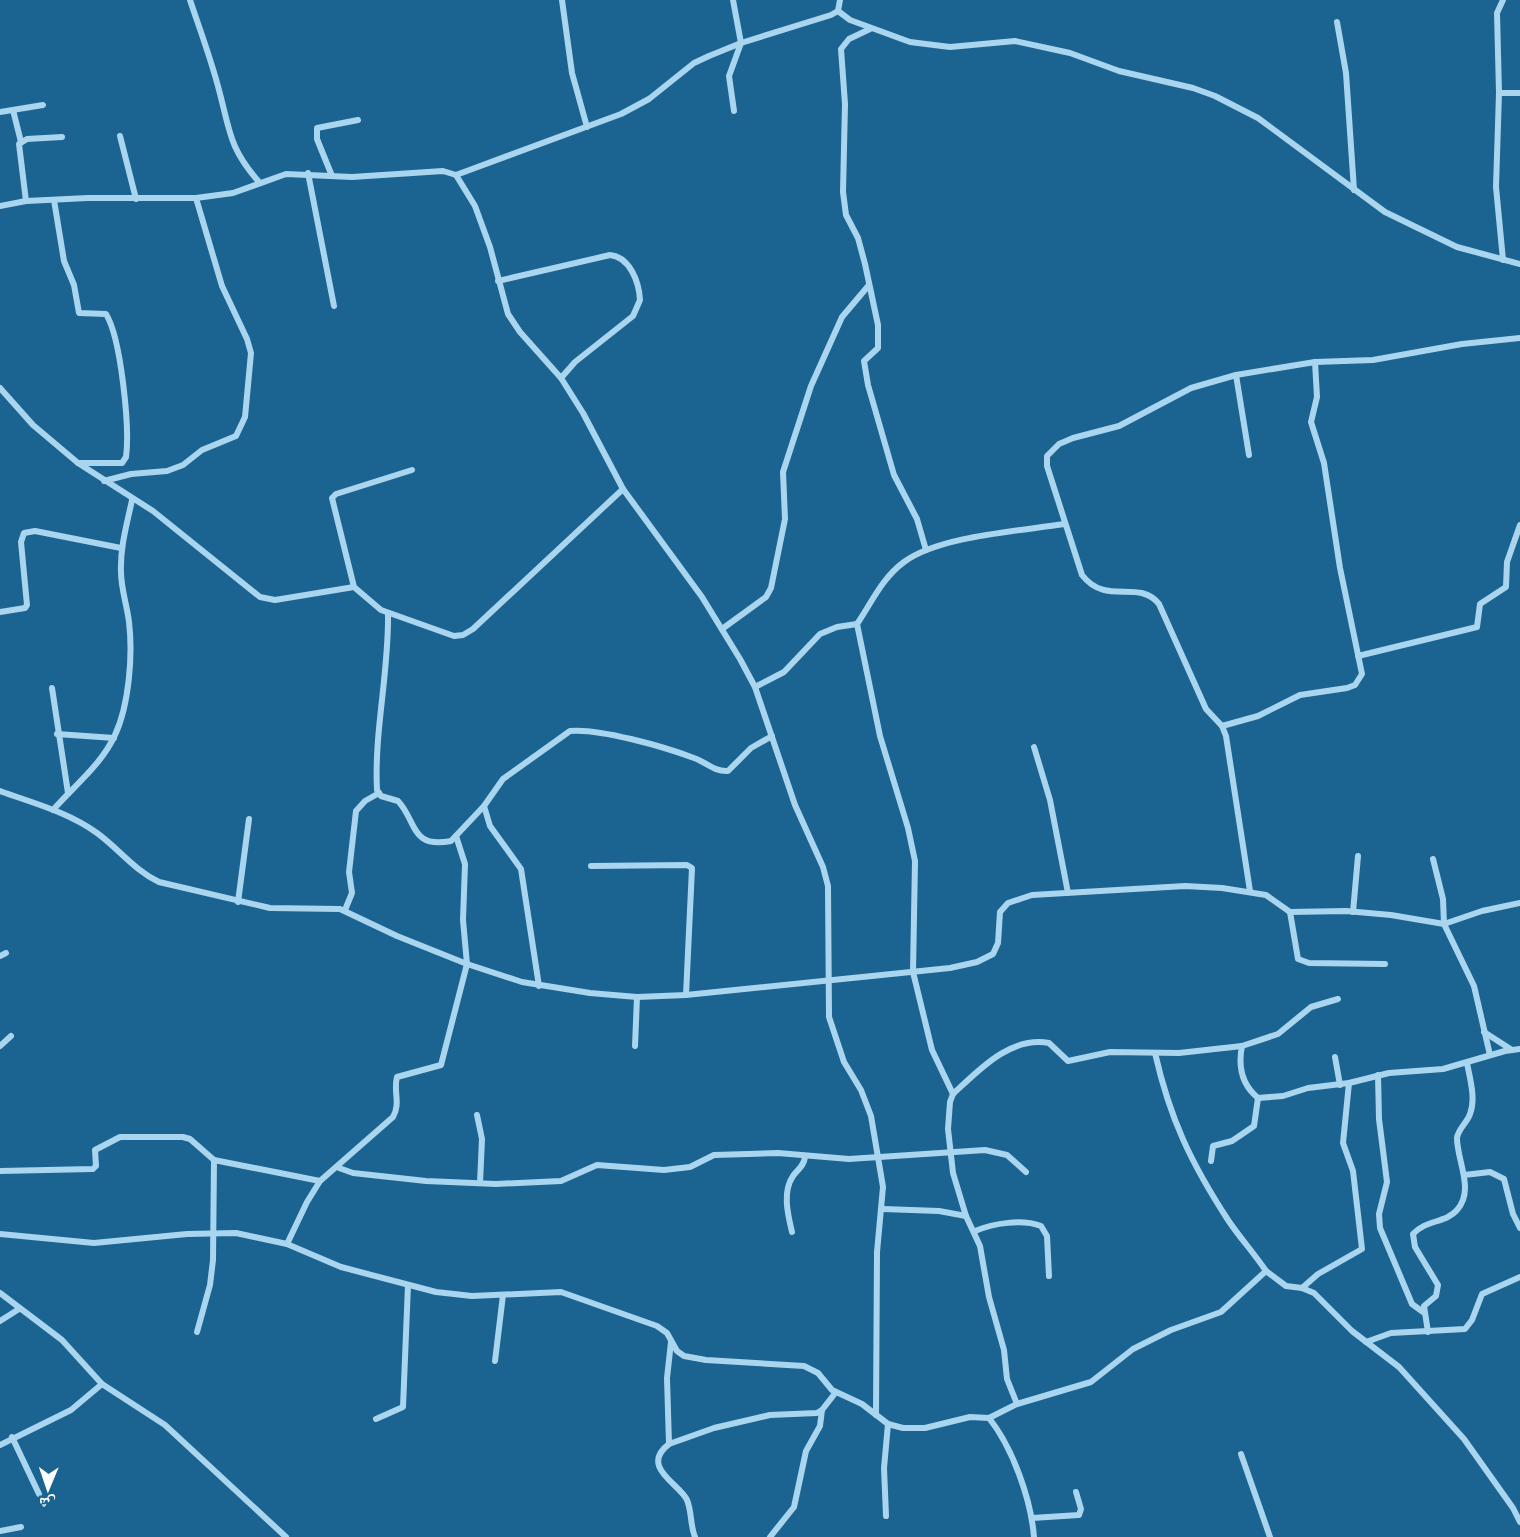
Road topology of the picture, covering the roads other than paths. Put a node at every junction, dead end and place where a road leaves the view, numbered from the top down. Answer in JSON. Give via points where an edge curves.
{"nodes":[{"id":1,"x":190,"y":0,"type":"edge"},
{"id":2,"x":562,"y":0,"type":"edge"},
{"id":3,"x":733,"y":0,"type":"edge"},
{"id":4,"x":840,"y":0,"type":"edge"},
{"id":5,"x":1503,"y":0,"type":"edge"},
{"id":6,"x":838,"y":11,"type":"junction"},
{"id":7,"x":1337,"y":22,"type":"dead end"},
{"id":8,"x":870,"y":29,"type":"junction"},
{"id":9,"x":741,"y":43,"type":"junction"},
{"id":10,"x":1500,"y":93,"type":"junction"},
{"id":11,"x":1520,"y":93,"type":"edge"},
{"id":12,"x":43,"y":105,"type":"dead end"},
{"id":13,"x":13,"y":110,"type":"junction"},
{"id":14,"x":734,"y":111,"type":"dead end"},
{"id":15,"x":0,"y":112,"type":"edge"},
{"id":16,"x":358,"y":120,"type":"dead end"},
{"id":17,"x":587,"y":127,"type":"junction"},
{"id":18,"x":120,"y":136,"type":"dead end"},
{"id":19,"x":62,"y":137,"type":"dead end"},
{"id":20,"x":21,"y":142,"type":"junction"},
{"id":21,"x":308,"y":173,"type":"junction"},
{"id":22,"x":456,"y":175,"type":"junction"},
{"id":23,"x":332,"y":176,"type":"junction"},
{"id":24,"x":259,"y":182,"type":"junction"},
{"id":25,"x":1354,"y":190,"type":"junction"},
{"id":26,"x":196,"y":198,"type":"junction"},
{"id":27,"x":136,"y":199,"type":"junction"},
{"id":28,"x":54,"y":200,"type":"junction"},
{"id":29,"x":26,"y":201,"type":"junction"},
{"id":30,"x":0,"y":206,"type":"edge"},
{"id":31,"x":1503,"y":260,"type":"junction"},
{"id":32,"x":1520,"y":264,"type":"edge"},
{"id":33,"x":498,"y":280,"type":"junction"},
{"id":34,"x":869,"y":285,"type":"junction"},
{"id":35,"x":334,"y":306,"type":"dead end"},
{"id":36,"x":1520,"y":338,"type":"edge"},
{"id":37,"x":1315,"y":362,"type":"junction"},
{"id":38,"x":1236,"y":375,"type":"junction"},
{"id":39,"x":561,"y":378,"type":"junction"},
{"id":40,"x":0,"y":388,"type":"edge"},
{"id":41,"x":1249,"y":455,"type":"dead end"},
{"id":42,"x":78,"y":463,"type":"junction"},
{"id":43,"x":412,"y":470,"type":"dead end"},
{"id":44,"x":104,"y":482,"type":"junction"},
{"id":45,"x":623,"y":489,"type":"junction"},
{"id":46,"x":132,"y":500,"type":"junction"},
{"id":47,"x":1064,"y":524,"type":"junction"},
{"id":48,"x":1520,"y":525,"type":"edge"},
{"id":49,"x":121,"y":548,"type":"junction"},
{"id":50,"x":926,"y":550,"type":"junction"},
{"id":51,"x":354,"y":587,"type":"junction"},
{"id":52,"x":0,"y":612,"type":"edge"},
{"id":53,"x":388,"y":614,"type":"junction"},
{"id":54,"x":857,"y":624,"type":"junction"},
{"id":55,"x":722,"y":628,"type":"junction"},
{"id":56,"x":1358,"y":656,"type":"junction"},
{"id":57,"x":755,"y":687,"type":"junction"},
{"id":58,"x":52,"y":688,"type":"dead end"},
{"id":59,"x":1222,"y":726,"type":"junction"},
{"id":60,"x":57,"y":734,"type":"junction"},
{"id":61,"x":772,"y":736,"type":"junction"},
{"id":62,"x":114,"y":738,"type":"junction"},
{"id":63,"x":1034,"y":747,"type":"dead end"},
{"id":64,"x":0,"y":791,"type":"edge"},
{"id":65,"x":68,"y":793,"type":"junction"},
{"id":66,"x":379,"y":794,"type":"junction"},
{"id":67,"x":484,"y":806,"type":"junction"},
{"id":68,"x":53,"y":810,"type":"junction"},
{"id":69,"x":249,"y":819,"type":"dead end"},
{"id":70,"x":456,"y":836,"type":"junction"},
{"id":71,"x":1358,"y":856,"type":"dead end"},
{"id":72,"x":1433,"y":859,"type":"dead end"},
{"id":73,"x":591,"y":866,"type":"dead end"},
{"id":74,"x":1250,"y":891,"type":"junction"},
{"id":75,"x":1068,"y":893,"type":"junction"},
{"id":76,"x":238,"y":902,"type":"junction"},
{"id":77,"x":1520,"y":903,"type":"edge"},
{"id":78,"x":345,"y":910,"type":"junction"},
{"id":79,"x":1290,"y":912,"type":"junction"},
{"id":80,"x":1353,"y":912,"type":"junction"},
{"id":81,"x":1444,"y":924,"type":"junction"},
{"id":82,"x":467,"y":964,"type":"junction"},
{"id":83,"x":1385,"y":964,"type":"dead end"},
{"id":84,"x":913,"y":972,"type":"junction"},
{"id":85,"x":828,"y":980,"type":"junction"},
{"id":86,"x":539,"y":986,"type":"junction"},
{"id":87,"x":686,"y":995,"type":"junction"},
{"id":88,"x":637,"y":997,"type":"junction"},
{"id":89,"x":1338,"y":999,"type":"dead end"},
{"id":90,"x":1484,"y":1032,"type":"junction"},
{"id":91,"x":11,"y":1036,"type":"dead end"},
{"id":92,"x":0,"y":1046,"type":"edge"},
{"id":93,"x":635,"y":1046,"type":"dead end"},
{"id":94,"x":1242,"y":1046,"type":"junction"},
{"id":95,"x":1520,"y":1049,"type":"edge"},
{"id":96,"x":1512,"y":1051,"type":"junction"},
{"id":97,"x":1155,"y":1053,"type":"junction"},
{"id":98,"x":1490,"y":1055,"type":"junction"},
{"id":99,"x":1335,"y":1057,"type":"dead end"},
{"id":100,"x":1467,"y":1064,"type":"junction"},
{"id":101,"x":1378,"y":1075,"type":"junction"},
{"id":102,"x":1349,"y":1083,"type":"junction"},
{"id":103,"x":1340,"y":1085,"type":"junction"},
{"id":104,"x":953,"y":1094,"type":"junction"},
{"id":105,"x":1258,"y":1098,"type":"junction"},
{"id":106,"x":477,"y":1115,"type":"dead end"},
{"id":107,"x":951,"y":1151,"type":"junction"},
{"id":108,"x":805,"y":1156,"type":"junction"},
{"id":109,"x":879,"y":1158,"type":"junction"},
{"id":110,"x":214,"y":1160,"type":"junction"},
{"id":111,"x":1211,"y":1161,"type":"dead end"},
{"id":112,"x":339,"y":1168,"type":"junction"},
{"id":113,"x":0,"y":1171,"type":"edge"},
{"id":114,"x":1026,"y":1172,"type":"dead end"},
{"id":115,"x":1464,"y":1175,"type":"junction"},
{"id":116,"x":320,"y":1181,"type":"junction"},
{"id":117,"x":480,"y":1183,"type":"junction"},
{"id":118,"x":883,"y":1209,"type":"junction"},
{"id":119,"x":966,"y":1216,"type":"junction"},
{"id":120,"x":1520,"y":1228,"type":"edge"},
{"id":121,"x":975,"y":1231,"type":"junction"},
{"id":122,"x":214,"y":1232,"type":"junction"},
{"id":123,"x":792,"y":1232,"type":"dead end"},
{"id":124,"x":0,"y":1234,"type":"edge"},
{"id":125,"x":287,"y":1244,"type":"junction"},
{"id":126,"x":1266,"y":1271,"type":"junction"},
{"id":127,"x":1049,"y":1276,"type":"dead end"},
{"id":128,"x":1520,"y":1277,"type":"edge"},
{"id":129,"x":408,"y":1285,"type":"junction"},
{"id":130,"x":1302,"y":1288,"type":"junction"},
{"id":131,"x":0,"y":1293,"type":"edge"},
{"id":132,"x":503,"y":1295,"type":"junction"},
{"id":133,"x":19,"y":1309,"type":"junction"},
{"id":134,"x":1424,"y":1312,"type":"junction"},
{"id":135,"x":0,"y":1321,"type":"edge"},
{"id":136,"x":197,"y":1332,"type":"dead end"},
{"id":137,"x":1428,"y":1332,"type":"junction"},
{"id":138,"x":671,"y":1342,"type":"junction"},
{"id":139,"x":1366,"y":1342,"type":"junction"},
{"id":140,"x":495,"y":1361,"type":"dead end"},
{"id":141,"x":102,"y":1384,"type":"junction"},
{"id":142,"x":836,"y":1392,"type":"junction"},
{"id":143,"x":1017,"y":1404,"type":"junction"},
{"id":144,"x":822,"y":1410,"type":"junction"},
{"id":145,"x":876,"y":1415,"type":"junction"},
{"id":146,"x":989,"y":1418,"type":"junction"},
{"id":147,"x":376,"y":1419,"type":"dead end"},
{"id":148,"x":888,"y":1424,"type":"junction"},
{"id":149,"x":12,"y":1437,"type":"junction"},
{"id":150,"x":669,"y":1444,"type":"junction"},
{"id":151,"x":0,"y":1445,"type":"edge"},
{"id":152,"x":1241,"y":1454,"type":"dead end"},
{"id":153,"x":1076,"y":1491,"type":"dead end"},
{"id":154,"x":39,"y":1494,"type":"dead end"},
{"id":155,"x":886,"y":1516,"type":"dead end"},
{"id":156,"x":1032,"y":1518,"type":"junction"},
{"id":157,"x":1520,"y":1522,"type":"edge"},
{"id":158,"x":21,"y":1527,"type":"dead end"},
{"id":159,"x":0,"y":1531,"type":"edge"},
{"id":160,"x":286,"y":1537,"type":"edge"},
{"id":161,"x":695,"y":1537,"type":"edge"},
{"id":162,"x":770,"y":1537,"type":"edge"},
{"id":163,"x":1034,"y":1537,"type":"edge"},
{"id":164,"x":1270,"y":1537,"type":"edge"}],
"edges":[{"from":1,"to":24,"type":"street","via":[[219,90],[228,135],[244,165]]},
{"from":2,"to":17,"type":"street","via":[[572,73]]},
{"from":3,"to":9,"type":"street"},
{"from":4,"to":6,"type":"street"},
{"from":5,"to":10,"type":"street","via":[[1497,13]]},
{"from":6,"to":8,"type":"street"},
{"from":6,"to":9,"type":"street"},
{"from":7,"to":25,"type":"street","via":[[1346,73]]},
{"from":8,"to":25,"type":"street","via":[[927,45],[1015,41],[1193,88],[1236,104]]},
{"from":8,"to":34,"type":"street","via":[[840,48],[845,104],[843,192],[846,215],[858,238]]},
{"from":9,"to":14,"type":"street","via":[[729,76]]},
{"from":9,"to":17,"type":"street","via":[[694,63],[650,99]]},
{"from":10,"to":11,"type":"street"},
{"from":10,"to":31,"type":"street","via":[[1496,188]]},
{"from":12,"to":13,"type":"street"},
{"from":13,"to":15,"type":"street"},
{"from":13,"to":20,"type":"street"},
{"from":16,"to":23,"type":"street","via":[[317,129],[317,139]]},
{"from":17,"to":22,"type":"street"},
{"from":18,"to":27,"type":"street"},
{"from":19,"to":20,"type":"street"},
{"from":20,"to":29,"type":"street","via":[[18,148]]},
{"from":21,"to":23,"type":"street"},
{"from":21,"to":24,"type":"street"},
{"from":21,"to":35,"type":"street"},
{"from":22,"to":23,"type":"street","via":[[433,171]]},
{"from":22,"to":33,"type":"street","via":[[475,206]]},
{"from":24,"to":26,"type":"street","via":[[233,193]]},
{"from":25,"to":31,"type":"street","via":[[1385,212],[1430,235]]},
{"from":26,"to":27,"type":"street"},
{"from":26,"to":44,"type":"street","via":[[222,286],[251,353],[245,417],[236,436],[202,450],[183,465]]},
{"from":27,"to":28,"type":"street"},
{"from":28,"to":29,"type":"street"},
{"from":28,"to":42,"type":"street","via":[[64,261],[79,313],[106,314],[116,336],[121,363],[126,457],[122,463],[109,465]]},
{"from":29,"to":30,"type":"street"},
{"from":31,"to":32,"type":"street"},
{"from":33,"to":39,"type":"street","via":[[508,314]]},
{"from":33,"to":39,"type":"street","via":[[610,255],[620,258],[632,271],[640,300],[633,316]]},
{"from":34,"to":50,"type":"street","via":[[879,340],[877,350],[864,361],[868,385],[894,475],[917,519]]},
{"from":34,"to":55,"type":"street","via":[[842,317],[811,386],[783,472],[783,539],[771,588],[766,597]]},
{"from":36,"to":37,"type":"street","via":[[1373,360]]},
{"from":37,"to":38,"type":"street"},
{"from":37,"to":56,"type":"street","via":[[1317,397],[1311,422],[1324,463]]},
{"from":38,"to":41,"type":"street"},
{"from":38,"to":47,"type":"street","via":[[1191,388],[1137,418],[1073,438],[1051,451],[1046,458],[1047,466]]},
{"from":39,"to":45,"type":"street"},
{"from":40,"to":42,"type":"street","via":[[33,424]]},
{"from":42,"to":44,"type":"street"},
{"from":43,"to":51,"type":"street","via":[[332,498]]},
{"from":44,"to":46,"type":"street"},
{"from":45,"to":53,"type":"street","via":[[463,635],[454,636]]},
{"from":45,"to":55,"type":"street"},
{"from":46,"to":49,"type":"street"},
{"from":46,"to":51,"type":"street","via":[[153,511],[260,597],[275,600]]},
{"from":47,"to":50,"type":"street","via":[[973,538]]},
{"from":47,"to":59,"type":"street","via":[[1082,575],[1094,588],[1103,592],[1147,592],[1159,604],[1206,709]]},
{"from":48,"to":56,"type":"street","via":[[1507,562],[1507,584],[1480,604],[1477,627]]},
{"from":49,"to":52,"type":"street","via":[[35,531],[24,533],[21,542],[27,605]]},
{"from":49,"to":62,"type":"street","via":[[121,582],[131,649]]},
{"from":50,"to":54,"type":"street","via":[[904,561],[882,583]]},
{"from":51,"to":53,"type":"street"},
{"from":53,"to":66,"type":"street","via":[[381,691]]},
{"from":54,"to":57,"type":"street","via":[[820,634],[784,672]]},
{"from":54,"to":84,"type":"street","via":[[880,736],[913,852]]},
{"from":55,"to":57,"type":"street"},
{"from":56,"to":59,"type":"street","via":[[1362,674],[1355,685],[1300,695],[1258,716]]},
{"from":57,"to":61,"type":"street"},
{"from":58,"to":60,"type":"street"},
{"from":59,"to":74,"type":"street","via":[[1231,760]]},
{"from":60,"to":62,"type":"street"},
{"from":60,"to":65,"type":"street"},
{"from":61,"to":67,"type":"street","via":[[751,748],[728,771],[720,771],[696,758],[654,745],[570,730],[504,779]]},
{"from":61,"to":85,"type":"street","via":[[795,805],[824,867],[828,886]]},
{"from":62,"to":65,"type":"street"},
{"from":63,"to":75,"type":"street","via":[[1050,800]]},
{"from":64,"to":68,"type":"street"},
{"from":65,"to":68,"type":"street"},
{"from":66,"to":70,"type":"street","via":[[398,801],[414,830],[432,843],[451,841]]},
{"from":66,"to":78,"type":"street","via":[[356,811],[349,872],[352,890]]},
{"from":67,"to":70,"type":"street"},
{"from":67,"to":86,"type":"street","via":[[490,826],[520,869]]},
{"from":68,"to":76,"type":"street","via":[[100,835],[146,876]]},
{"from":69,"to":76,"type":"street"},
{"from":70,"to":82,"type":"street","via":[[465,864],[463,920]]},
{"from":71,"to":80,"type":"street"},
{"from":72,"to":81,"type":"street","via":[[1443,899]]},
{"from":73,"to":87,"type":"street","via":[[692,868]]},
{"from":74,"to":75,"type":"street","via":[[1185,886]]},
{"from":74,"to":79,"type":"street","via":[[1266,895]]},
{"from":75,"to":84,"type":"street","via":[[1032,895],[1008,903],[999,912],[997,947],[986,959]]},
{"from":76,"to":78,"type":"street","via":[[270,908]]},
{"from":77,"to":81,"type":"street"},
{"from":78,"to":82,"type":"street"},
{"from":79,"to":80,"type":"street"},
{"from":79,"to":83,"type":"street","via":[[1296,954],[1303,962]]},
{"from":80,"to":81,"type":"street"},
{"from":81,"to":90,"type":"street","via":[[1473,986]]},
{"from":82,"to":86,"type":"street"},
{"from":82,"to":112,"type":"street","via":[[441,1065],[397,1077],[398,1105],[393,1117]]},
{"from":84,"to":85,"type":"street"},
{"from":84,"to":104,"type":"street","via":[[932,1050]]},
{"from":85,"to":87,"type":"street"},
{"from":85,"to":109,"type":"street","via":[[829,1017],[844,1062],[871,1116]]},
{"from":86,"to":88,"type":"street"},
{"from":87,"to":88,"type":"street"},
{"from":88,"to":93,"type":"street"},
{"from":89,"to":94,"type":"street","via":[[1311,1007],[1278,1034]]},
{"from":90,"to":96,"type":"street"},
{"from":90,"to":98,"type":"street"},
{"from":91,"to":92,"type":"street"},
{"from":94,"to":97,"type":"street"},
{"from":94,"to":105,"type":"street","via":[[1239,1060],[1244,1081]]},
{"from":95,"to":96,"type":"street"},
{"from":96,"to":98,"type":"street"},
{"from":97,"to":104,"type":"street","via":[[1110,1052],[1068,1061],[1049,1043],[1029,1043],[996,1055]]},
{"from":97,"to":126,"type":"street","via":[[1167,1106],[1186,1148],[1229,1221]]},
{"from":98,"to":100,"type":"street"},
{"from":99,"to":103,"type":"street"},
{"from":100,"to":101,"type":"street"},
{"from":100,"to":115,"type":"street","via":[[1471,1113],[1457,1136]]},
{"from":101,"to":102,"type":"street"},
{"from":101,"to":134,"type":"street","via":[[1387,1182],[1379,1214],[1380,1228],[1412,1304]]},
{"from":102,"to":103,"type":"street"},
{"from":102,"to":130,"type":"street","via":[[1343,1143],[1353,1171],[1362,1249]]},
{"from":103,"to":105,"type":"street","via":[[1320,1085]]},
{"from":104,"to":107,"type":"street","via":[[948,1114]]},
{"from":105,"to":111,"type":"street","via":[[1254,1126],[1232,1141],[1213,1146]]},
{"from":106,"to":117,"type":"street","via":[[482,1139]]},
{"from":107,"to":109,"type":"street"},
{"from":107,"to":114,"type":"street","via":[[997,1151],[1016,1161]]},
{"from":107,"to":119,"type":"street"},
{"from":108,"to":109,"type":"street"},
{"from":108,"to":117,"type":"street","via":[[714,1155],[690,1167],[597,1165],[561,1181]]},
{"from":108,"to":123,"type":"street","via":[[789,1183]]},
{"from":109,"to":118,"type":"street"},
{"from":110,"to":113,"type":"street","via":[[183,1137],[120,1137],[95,1150],[93,1169]]},
{"from":110,"to":116,"type":"street"},
{"from":110,"to":122,"type":"street"},
{"from":112,"to":116,"type":"street"},
{"from":112,"to":117,"type":"street","via":[[361,1174]]},
{"from":115,"to":120,"type":"street","via":[[1491,1172],[1504,1179]]},
{"from":115,"to":134,"type":"street","via":[[1465,1191],[1458,1209],[1450,1217],[1418,1228],[1413,1234],[1415,1247],[1438,1285],[1436,1296],[1424,1306]]},
{"from":116,"to":125,"type":"street"},
{"from":118,"to":119,"type":"street","via":[[939,1210]]},
{"from":118,"to":145,"type":"street","via":[[875,1299]]},
{"from":119,"to":121,"type":"street"},
{"from":121,"to":127,"type":"street","via":[[995,1224],[1041,1226],[1047,1236]]},
{"from":121,"to":143,"type":"street","via":[[1004,1350],[1007,1379]]},
{"from":122,"to":124,"type":"street","via":[[94,1243]]},
{"from":122,"to":125,"type":"street","via":[[253,1235]]},
{"from":122,"to":136,"type":"street","via":[[210,1285]]},
{"from":125,"to":129,"type":"street","via":[[341,1267]]},
{"from":126,"to":130,"type":"street","via":[[1286,1286]]},
{"from":126,"to":143,"type":"street","via":[[1221,1312],[1133,1349],[1090,1382]]},
{"from":128,"to":137,"type":"street","via":[[1482,1294],[1465,1329]]},
{"from":129,"to":132,"type":"street","via":[[459,1295]]},
{"from":129,"to":147,"type":"street","via":[[403,1407]]},
{"from":130,"to":139,"type":"street","via":[[1314,1293]]},
{"from":131,"to":133,"type":"street"},
{"from":132,"to":138,"type":"street","via":[[570,1293],[657,1326]]},
{"from":132,"to":140,"type":"street"},
{"from":133,"to":135,"type":"street"},
{"from":133,"to":141,"type":"street","via":[[62,1340]]},
{"from":134,"to":137,"type":"street"},
{"from":137,"to":139,"type":"street","via":[[1383,1334]]},
{"from":138,"to":142,"type":"street","via":[[677,1351],[694,1359],[804,1366],[818,1373]]},
{"from":138,"to":150,"type":"street","via":[[667,1378]]},
{"from":139,"to":157,"type":"street","via":[[1399,1367],[1464,1439]]},
{"from":141,"to":149,"type":"street","via":[[71,1410]]},
{"from":141,"to":160,"type":"street","via":[[165,1425]]},
{"from":142,"to":144,"type":"street"},
{"from":142,"to":145,"type":"street"},
{"from":143,"to":146,"type":"street"},
{"from":144,"to":150,"type":"street","via":[[770,1415]]},
{"from":144,"to":162,"type":"street","via":[[820,1426],[806,1450],[794,1507]]},
{"from":145,"to":148,"type":"street"},
{"from":146,"to":148,"type":"street","via":[[970,1417],[925,1428]]},
{"from":146,"to":156,"type":"street","via":[[1007,1446]]},
{"from":148,"to":155,"type":"street","via":[[884,1468]]},
{"from":149,"to":151,"type":"street"},
{"from":149,"to":154,"type":"street"},
{"from":150,"to":161,"type":"street","via":[[660,1453],[661,1471],[687,1499]]},
{"from":152,"to":164,"type":"street"},
{"from":153,"to":156,"type":"street","via":[[1079,1515]]},
{"from":156,"to":163,"type":"street"},
{"from":158,"to":159,"type":"street"}]}
